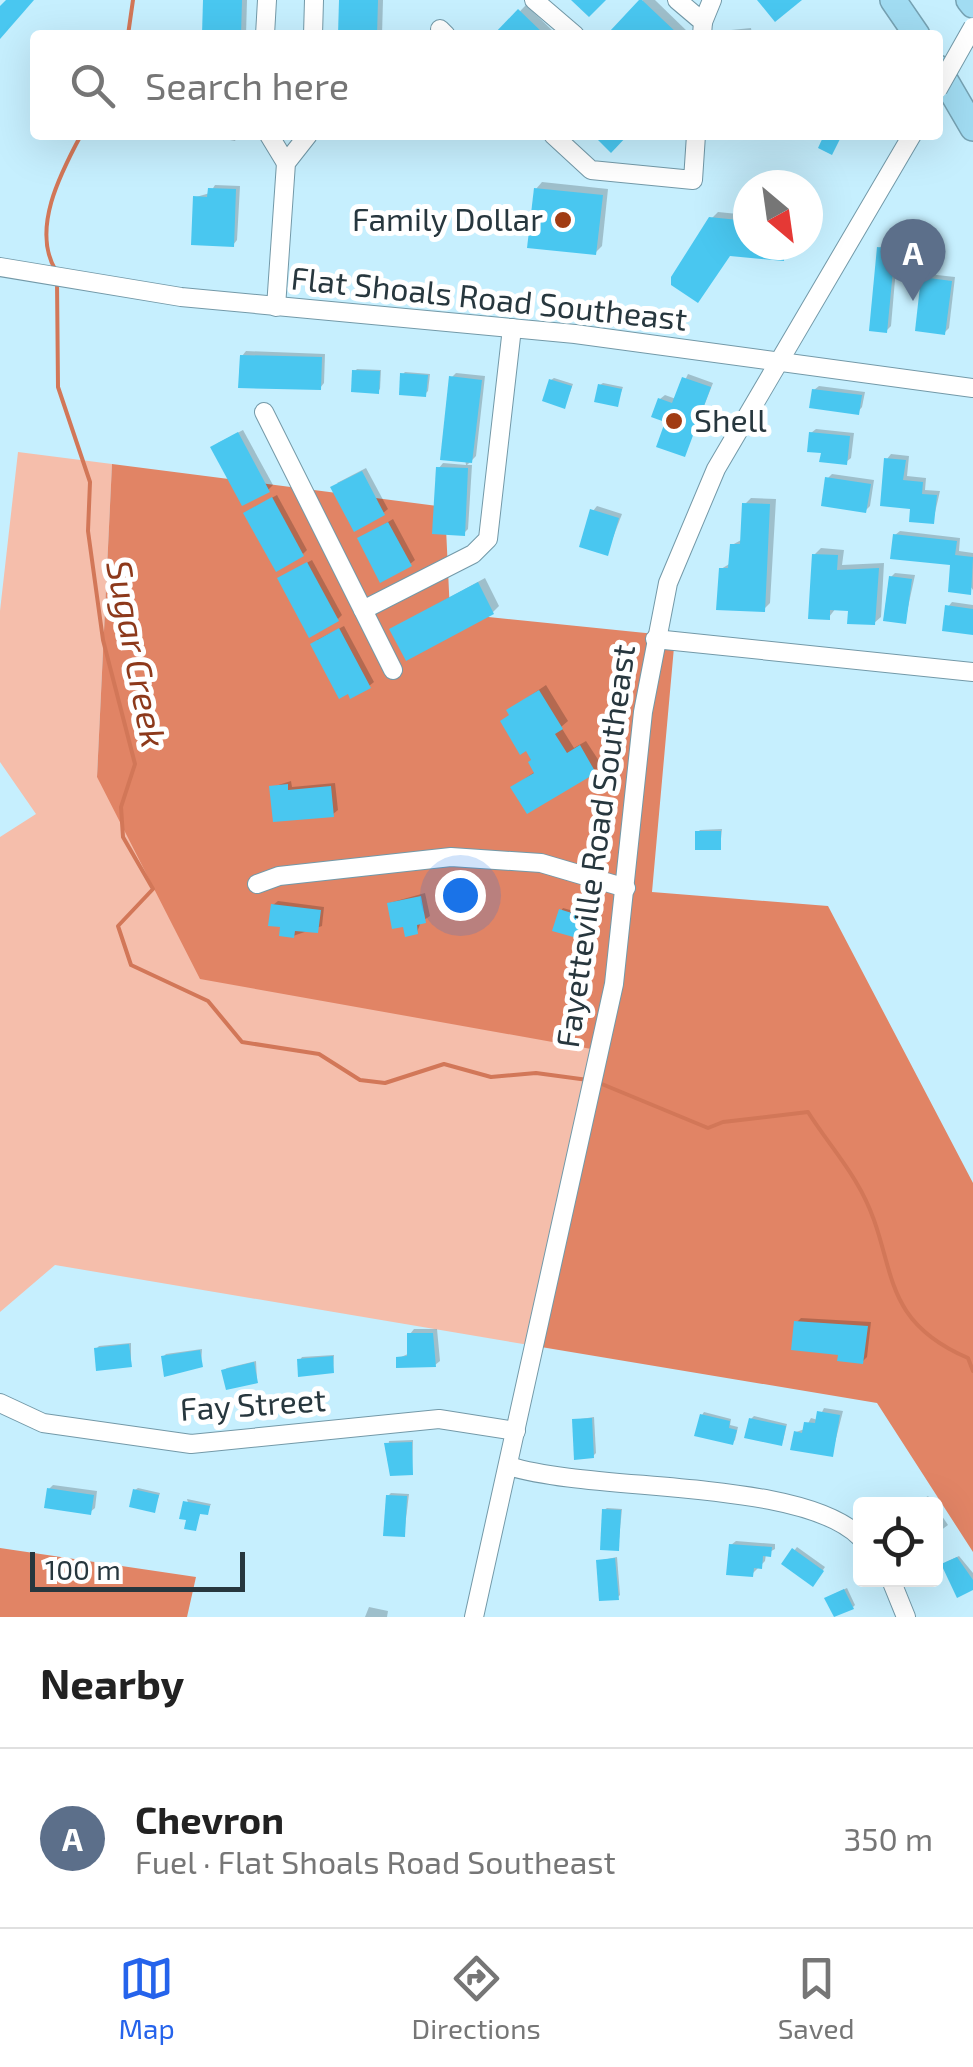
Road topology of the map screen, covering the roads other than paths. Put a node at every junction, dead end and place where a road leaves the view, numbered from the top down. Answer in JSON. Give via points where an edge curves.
{"nodes":[{"id":1,"x":267,"y":0,"type":"edge"},
{"id":2,"x":314,"y":0,"type":"edge"},
{"id":3,"x":534,"y":0,"type":"edge"},
{"id":4,"x":677,"y":0,"type":"edge"},
{"id":5,"x":712,"y":0,"type":"edge"},
{"id":6,"x":893,"y":0,"type":"edge"},
{"id":7,"x":973,"y":27,"type":"edge"},
{"id":8,"x":702,"y":29,"type":"edge"},
{"id":9,"x":266,"y":30,"type":"edge"},
{"id":10,"x":312,"y":30,"type":"edge"},
{"id":11,"x":569,"y":30,"type":"edge"},
{"id":12,"x":914,"y":30,"type":"edge"},
{"id":13,"x":943,"y":77,"type":"edge"},
{"id":14,"x":943,"y":80,"type":"edge"},
{"id":15,"x":973,"y":128,"type":"edge"},
{"id":16,"x":272,"y":140,"type":"edge"},
{"id":17,"x":304,"y":140,"type":"edge"},
{"id":18,"x":558,"y":140,"type":"edge"},
{"id":19,"x":696,"y":140,"type":"edge"},
{"id":20,"x":909,"y":140,"type":"edge"},
{"id":21,"x":286,"y":163,"type":"junction"},
{"id":22,"x":0,"y":267,"type":"edge"},
{"id":23,"x":276,"y":306,"type":"junction"},
{"id":24,"x":512,"y":328,"type":"junction"},
{"id":25,"x":778,"y":362,"type":"junction"},
{"id":26,"x":973,"y":388,"type":"edge"},
{"id":27,"x":264,"y":412,"type":"dead end"},
{"id":28,"x":363,"y":610,"type":"junction"},
{"id":29,"x":655,"y":639,"type":"junction"},
{"id":30,"x":393,"y":670,"type":"dead end"},
{"id":31,"x":973,"y":672,"type":"edge"},
{"id":32,"x":257,"y":884,"type":"dead end"},
{"id":33,"x":626,"y":888,"type":"junction"},
{"id":34,"x":0,"y":1403,"type":"edge"},
{"id":35,"x":516,"y":1432,"type":"junction"},
{"id":36,"x":509,"y":1466,"type":"junction"},
{"id":37,"x":853,"y":1534,"type":"edge"},
{"id":38,"x":894,"y":1587,"type":"edge"},
{"id":39,"x":474,"y":1617,"type":"edge"},
{"id":40,"x":906,"y":1617,"type":"edge"}],
"edges":[{"from":1,"to":9,"type":"street"},
{"from":2,"to":10,"type":"street"},
{"from":3,"to":11,"type":"street"},
{"from":4,"to":8,"type":"street"},
{"from":5,"to":8,"type":"street"},
{"from":6,"to":12,"type":"highway"},
{"from":7,"to":14,"type":"street","bridge":true},
{"from":13,"to":15,"type":"highway"},
{"from":16,"to":21,"type":"street"},
{"from":17,"to":21,"type":"street"},
{"from":18,"to":19,"type":"street","via":[[591,170],[692,180]]},
{"from":20,"to":25,"type":"street","name":"Fayetteville Road Southeast"},
{"from":21,"to":23,"type":"street"},
{"from":22,"to":23,"type":"street","name":"Flat Shoals Road Southeast"},
{"from":23,"to":24,"type":"street","name":"Flat Shoals Road Southeast"},
{"from":24,"to":25,"type":"street","name":"Flat Shoals Road Southeast"},
{"from":24,"to":28,"type":"street","via":[[488,539],[473,554]]},
{"from":25,"to":26,"type":"street","name":"Flat Shoals Road Southeast"},
{"from":25,"to":29,"type":"street","name":"Fayetteville Road Southeast","via":[[683,541]]},
{"from":27,"to":28,"type":"street"},
{"from":28,"to":30,"type":"street"},
{"from":29,"to":31,"type":"street"},
{"from":29,"to":33,"type":"street","name":"Fayetteville Road Southeast"},
{"from":32,"to":33,"type":"street","via":[[451,856],[541,863]]},
{"from":33,"to":35,"type":"street","name":"Fayetteville Road Southeast","via":[[614,984]]},
{"from":34,"to":35,"type":"street","name":"Fay Street","via":[[43,1423],[191,1444],[439,1419]]},
{"from":35,"to":36,"type":"street","name":"Fayetteville Road Southeast"},
{"from":36,"to":37,"type":"street","via":[[543,1477],[780,1504],[824,1516]]},
{"from":36,"to":39,"type":"street","name":"Fayetteville Road Southeast"},
{"from":38,"to":40,"type":"street"}]}
